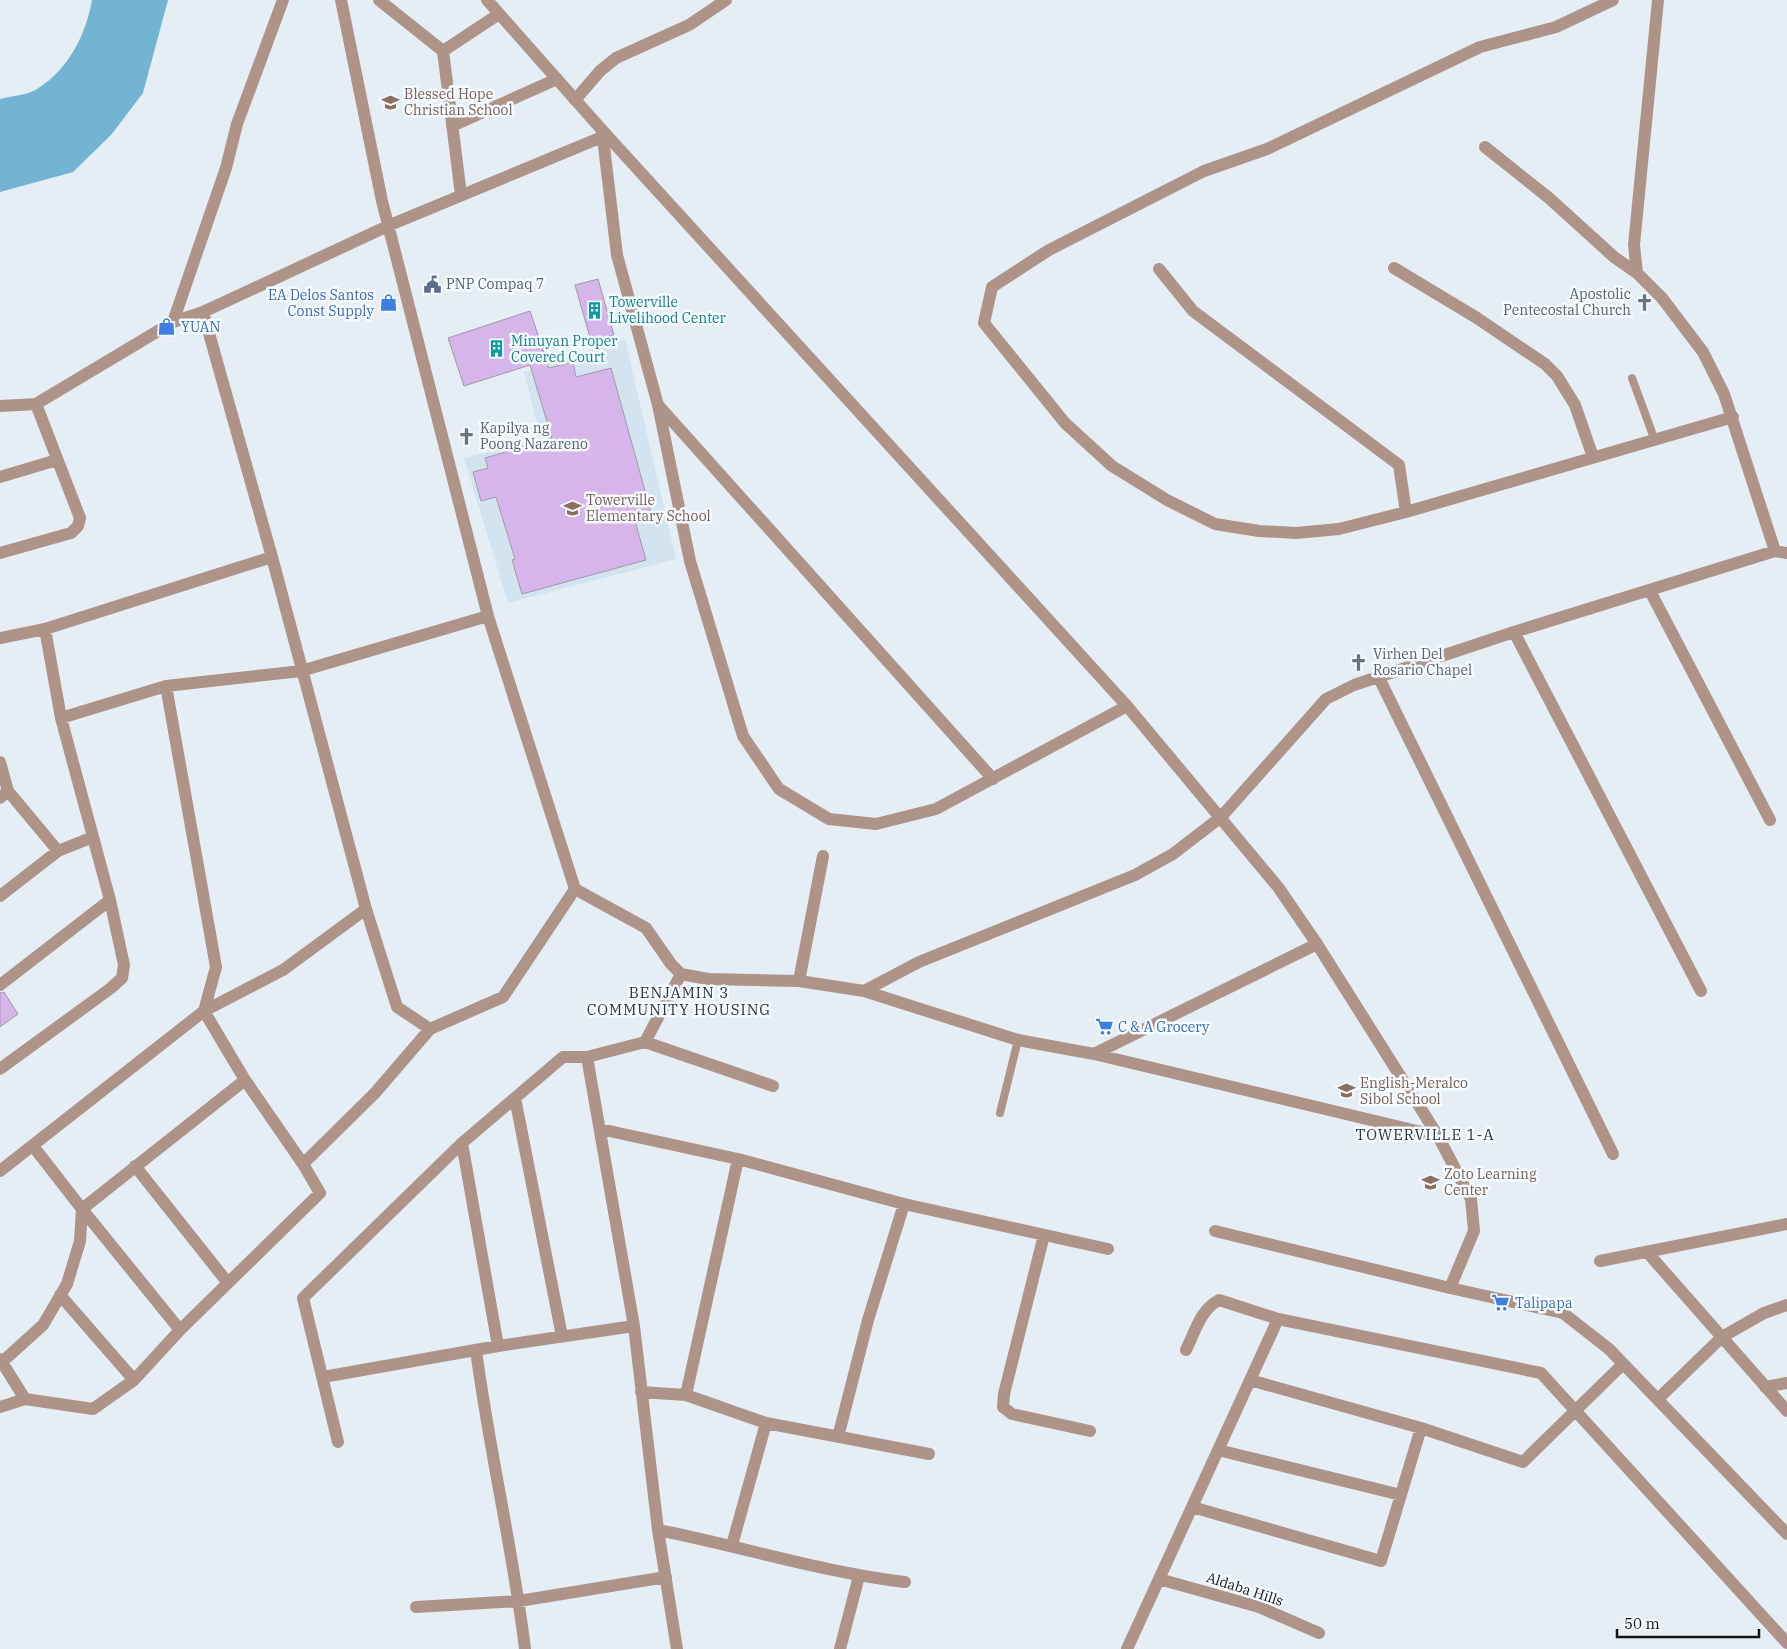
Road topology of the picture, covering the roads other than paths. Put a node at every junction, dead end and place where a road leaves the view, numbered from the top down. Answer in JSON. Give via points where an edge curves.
{"nodes":[{"id":1,"x":283,"y":0,"type":"edge"},
{"id":2,"x":341,"y":0,"type":"edge"},
{"id":3,"x":379,"y":0,"type":"edge"},
{"id":4,"x":487,"y":0,"type":"edge"},
{"id":5,"x":726,"y":0,"type":"edge"},
{"id":6,"x":1613,"y":0,"type":"edge"},
{"id":7,"x":1658,"y":0,"type":"edge"},
{"id":8,"x":500,"y":14,"type":"junction"},
{"id":9,"x":443,"y":51,"type":"junction"},
{"id":10,"x":557,"y":79,"type":"junction"},
{"id":11,"x":575,"y":100,"type":"junction"},
{"id":12,"x":452,"y":126,"type":"junction"},
{"id":13,"x":602,"y":134,"type":"junction"},
{"id":14,"x":1485,"y":147,"type":"dead end"},
{"id":15,"x":461,"y":195,"type":"junction"},
{"id":16,"x":390,"y":225,"type":"junction"},
{"id":17,"x":1394,"y":268,"type":"dead end"},
{"id":18,"x":1159,"y":269,"type":"dead end"},
{"id":19,"x":1637,"y":273,"type":"junction"},
{"id":20,"x":203,"y":312,"type":"junction"},
{"id":21,"x":173,"y":322,"type":"junction"},
{"id":22,"x":1632,"y":378,"type":"dead end"},
{"id":23,"x":36,"y":404,"type":"junction"},
{"id":24,"x":658,"y":405,"type":"junction"},
{"id":25,"x":0,"y":406,"type":"edge"},
{"id":26,"x":1733,"y":417,"type":"junction"},
{"id":27,"x":1654,"y":438,"type":"junction"},
{"id":28,"x":1593,"y":456,"type":"junction"},
{"id":29,"x":56,"y":460,"type":"junction"},
{"id":30,"x":0,"y":477,"type":"edge"},
{"id":31,"x":1406,"y":512,"type":"junction"},
{"id":32,"x":1781,"y":552,"type":"edge"},
{"id":33,"x":0,"y":553,"type":"edge"},
{"id":34,"x":272,"y":557,"type":"junction"},
{"id":35,"x":1650,"y":591,"type":"junction"},
{"id":36,"x":488,"y":616,"type":"junction"},
{"id":37,"x":45,"y":629,"type":"junction"},
{"id":38,"x":1514,"y":632,"type":"junction"},
{"id":39,"x":0,"y":638,"type":"edge"},
{"id":40,"x":301,"y":670,"type":"junction"},
{"id":41,"x":1379,"y":678,"type":"junction"},
{"id":42,"x":166,"y":686,"type":"junction"},
{"id":43,"x":1127,"y":706,"type":"junction"},
{"id":44,"x":60,"y":718,"type":"junction"},
{"id":45,"x":0,"y":762,"type":"edge"},
{"id":46,"x":993,"y":779,"type":"junction"},
{"id":47,"x":4,"y":795,"type":"edge"},
{"id":48,"x":1221,"y":817,"type":"junction"},
{"id":49,"x":1770,"y":820,"type":"dead end"},
{"id":50,"x":93,"y":837,"type":"junction"},
{"id":51,"x":58,"y":851,"type":"junction"},
{"id":52,"x":823,"y":856,"type":"dead end"},
{"id":53,"x":575,"y":889,"type":"junction"},
{"id":54,"x":0,"y":896,"type":"edge"},
{"id":55,"x":110,"y":900,"type":"junction"},
{"id":56,"x":366,"y":909,"type":"junction"},
{"id":57,"x":1317,"y":944,"type":"junction"},
{"id":58,"x":681,"y":974,"type":"junction"},
{"id":59,"x":799,"y":981,"type":"junction"},
{"id":60,"x":0,"y":985,"type":"edge"},
{"id":61,"x":864,"y":991,"type":"junction"},
{"id":62,"x":1701,"y":991,"type":"dead end"},
{"id":63,"x":204,"y":1011,"type":"junction"},
{"id":64,"x":430,"y":1029,"type":"junction"},
{"id":65,"x":1018,"y":1040,"type":"junction"},
{"id":66,"x":645,"y":1042,"type":"junction"},
{"id":67,"x":1094,"y":1054,"type":"junction"},
{"id":68,"x":587,"y":1057,"type":"junction"},
{"id":69,"x":0,"y":1069,"type":"edge"},
{"id":70,"x":245,"y":1080,"type":"junction"},
{"id":71,"x":773,"y":1086,"type":"dead end"},
{"id":72,"x":515,"y":1098,"type":"junction"},
{"id":73,"x":1000,"y":1112,"type":"dead end"},
{"id":74,"x":600,"y":1129,"type":"junction"},
{"id":75,"x":1438,"y":1136,"type":"junction"},
{"id":76,"x":462,"y":1144,"type":"junction"},
{"id":77,"x":33,"y":1146,"type":"junction"},
{"id":78,"x":1613,"y":1154,"type":"dead end"},
{"id":79,"x":738,"y":1159,"type":"junction"},
{"id":80,"x":303,"y":1164,"type":"junction"},
{"id":81,"x":135,"y":1166,"type":"junction"},
{"id":82,"x":0,"y":1171,"type":"edge"},
{"id":83,"x":904,"y":1204,"type":"junction"},
{"id":84,"x":82,"y":1209,"type":"junction"},
{"id":85,"x":1787,"y":1224,"type":"edge"},
{"id":86,"x":1215,"y":1231,"type":"dead end"},
{"id":87,"x":1044,"y":1235,"type":"junction"},
{"id":88,"x":1108,"y":1249,"type":"dead end"},
{"id":89,"x":1647,"y":1252,"type":"junction"},
{"id":90,"x":1600,"y":1262,"type":"dead end"},
{"id":91,"x":228,"y":1283,"type":"junction"},
{"id":92,"x":1450,"y":1288,"type":"junction"},
{"id":93,"x":60,"y":1295,"type":"junction"},
{"id":94,"x":1787,"y":1305,"type":"edge"},
{"id":95,"x":1278,"y":1319,"type":"junction"},
{"id":96,"x":634,"y":1326,"type":"junction"},
{"id":97,"x":180,"y":1330,"type":"junction"},
{"id":98,"x":562,"y":1336,"type":"junction"},
{"id":99,"x":1722,"y":1337,"type":"junction"},
{"id":100,"x":498,"y":1346,"type":"junction"},
{"id":101,"x":476,"y":1350,"type":"junction"},
{"id":102,"x":1186,"y":1350,"type":"dead end"},
{"id":103,"x":1,"y":1360,"type":"edge"},
{"id":104,"x":1624,"y":1364,"type":"junction"},
{"id":105,"x":323,"y":1377,"type":"junction"},
{"id":106,"x":134,"y":1380,"type":"junction"},
{"id":107,"x":1250,"y":1380,"type":"junction"},
{"id":108,"x":1787,"y":1383,"type":"edge"},
{"id":109,"x":1766,"y":1387,"type":"junction"},
{"id":110,"x":641,"y":1392,"type":"junction"},
{"id":111,"x":686,"y":1395,"type":"junction"},
{"id":112,"x":1659,"y":1398,"type":"junction"},
{"id":113,"x":26,"y":1399,"type":"junction"},
{"id":114,"x":0,"y":1408,"type":"edge"},
{"id":115,"x":1787,"y":1411,"type":"edge"},
{"id":116,"x":1576,"y":1412,"type":"junction"},
{"id":117,"x":766,"y":1423,"type":"junction"},
{"id":118,"x":1421,"y":1428,"type":"junction"},
{"id":119,"x":1090,"y":1431,"type":"dead end"},
{"id":120,"x":838,"y":1437,"type":"junction"},
{"id":121,"x":338,"y":1442,"type":"dead end"},
{"id":122,"x":1218,"y":1450,"type":"junction"},
{"id":123,"x":929,"y":1454,"type":"dead end"},
{"id":124,"x":1401,"y":1495,"type":"junction"},
{"id":125,"x":1192,"y":1507,"type":"junction"},
{"id":126,"x":658,"y":1530,"type":"junction"},
{"id":127,"x":1787,"y":1534,"type":"edge"},
{"id":128,"x":732,"y":1545,"type":"junction"},
{"id":129,"x":860,"y":1576,"type":"junction"},
{"id":130,"x":666,"y":1577,"type":"junction"},
{"id":131,"x":1159,"y":1579,"type":"junction"},
{"id":132,"x":905,"y":1582,"type":"dead end"},
{"id":133,"x":519,"y":1601,"type":"junction"},
{"id":134,"x":416,"y":1607,"type":"dead end"},
{"id":135,"x":1320,"y":1633,"type":"dead end"},
{"id":136,"x":1787,"y":1643,"type":"edge"},
{"id":137,"x":524,"y":1649,"type":"edge"},
{"id":138,"x":677,"y":1649,"type":"edge"},
{"id":139,"x":840,"y":1649,"type":"edge"},
{"id":140,"x":1127,"y":1649,"type":"edge"}],
"edges":[{"from":1,"to":21,"type":"street","via":[[237,124],[226,168]]},
{"from":2,"to":16,"type":"street","via":[[382,201]]},
{"from":3,"to":9,"type":"street"},
{"from":4,"to":8,"type":"street"},
{"from":5,"to":11,"type":"street","via":[[689,25],[616,58]]},
{"from":6,"to":31,"type":"street","via":[[1556,27],[1480,47],[1267,149],[1204,171],[1049,250],[992,287],[984,323],[1065,423],[1112,466],[1167,500],[1215,524],[1296,533],[1339,529]]},
{"from":7,"to":19,"type":"street","via":[[1634,245]]},
{"from":8,"to":9,"type":"street"},
{"from":8,"to":10,"type":"street"},
{"from":9,"to":12,"type":"street"},
{"from":10,"to":11,"type":"street"},
{"from":10,"to":12,"type":"street"},
{"from":11,"to":13,"type":"street"},
{"from":12,"to":15,"type":"street"},
{"from":13,"to":15,"type":"street"},
{"from":13,"to":24,"type":"street","via":[[617,255]]},
{"from":13,"to":43,"type":"street"},
{"from":14,"to":19,"type":"street"},
{"from":15,"to":16,"type":"street"},
{"from":16,"to":20,"type":"street"},
{"from":16,"to":36,"type":"street"},
{"from":17,"to":28,"type":"street","via":[[1545,364],[1557,376],[1575,405]]},
{"from":18,"to":31,"type":"street","via":[[1193,311],[1399,465]]},
{"from":19,"to":26,"type":"street","via":[[1662,298],[1703,352]]},
{"from":20,"to":21,"type":"street"},
{"from":20,"to":34,"type":"street"},
{"from":21,"to":23,"type":"street"},
{"from":22,"to":27,"type":"lane"},
{"from":23,"to":25,"type":"street"},
{"from":23,"to":29,"type":"street"},
{"from":24,"to":46,"type":"street"},
{"from":24,"to":46,"type":"street","via":[[690,561],[743,736],[779,789],[829,819],[876,824],[936,809]]},
{"from":26,"to":27,"type":"street"},
{"from":26,"to":32,"type":"street"},
{"from":27,"to":28,"type":"street"},
{"from":28,"to":31,"type":"street"},
{"from":29,"to":30,"type":"street"},
{"from":29,"to":33,"type":"street","via":[[80,518],[78,526],[71,534]]},
{"from":32,"to":35,"type":"street"},
{"from":34,"to":37,"type":"street"},
{"from":34,"to":40,"type":"street"},
{"from":35,"to":38,"type":"street"},
{"from":35,"to":49,"type":"street"},
{"from":36,"to":40,"type":"street"},
{"from":36,"to":53,"type":"street"},
{"from":37,"to":39,"type":"street"},
{"from":37,"to":44,"type":"street"},
{"from":38,"to":41,"type":"street"},
{"from":38,"to":62,"type":"street"},
{"from":40,"to":42,"type":"street"},
{"from":40,"to":56,"type":"street"},
{"from":41,"to":48,"type":"street","via":[[1354,685],[1326,699]]},
{"from":41,"to":78,"type":"street"},
{"from":42,"to":44,"type":"street"},
{"from":42,"to":63,"type":"street","via":[[216,967]]},
{"from":43,"to":46,"type":"street"},
{"from":43,"to":48,"type":"street"},
{"from":44,"to":50,"type":"street"},
{"from":45,"to":47,"type":"street"},
{"from":47,"to":51,"type":"street"},
{"from":48,"to":57,"type":"street","via":[[1278,887]]},
{"from":48,"to":61,"type":"street","via":[[1173,854],[1135,875],[919,962]]},
{"from":50,"to":51,"type":"street"},
{"from":50,"to":55,"type":"street"},
{"from":51,"to":54,"type":"street"},
{"from":52,"to":59,"type":"street"},
{"from":53,"to":58,"type":"street","via":[[646,928]]},
{"from":53,"to":64,"type":"street","via":[[503,998]]},
{"from":55,"to":60,"type":"street"},
{"from":55,"to":69,"type":"street","via":[[124,965],[122,978]]},
{"from":56,"to":63,"type":"street","via":[[283,970]]},
{"from":56,"to":64,"type":"street","via":[[397,1007]]},
{"from":57,"to":67,"type":"street"},
{"from":57,"to":75,"type":"street"},
{"from":58,"to":59,"type":"street","via":[[708,979]]},
{"from":58,"to":66,"type":"street"},
{"from":59,"to":61,"type":"street"},
{"from":61,"to":65,"type":"street"},
{"from":63,"to":70,"type":"street"},
{"from":63,"to":77,"type":"street"},
{"from":64,"to":80,"type":"street","via":[[375,1093]]},
{"from":65,"to":67,"type":"street"},
{"from":65,"to":73,"type":"lane"},
{"from":66,"to":68,"type":"street"},
{"from":66,"to":71,"type":"street"},
{"from":67,"to":75,"type":"street"},
{"from":68,"to":72,"type":"street","via":[[563,1057]]},
{"from":68,"to":74,"type":"street"},
{"from":70,"to":80,"type":"street"},
{"from":70,"to":81,"type":"street"},
{"from":72,"to":76,"type":"street"},
{"from":72,"to":98,"type":"street"},
{"from":74,"to":79,"type":"street"},
{"from":74,"to":96,"type":"street"},
{"from":75,"to":92,"type":"street","via":[[1471,1199],[1474,1231]]},
{"from":76,"to":100,"type":"street"},
{"from":76,"to":105,"type":"street","via":[[302,1298]]},
{"from":77,"to":82,"type":"street"},
{"from":77,"to":84,"type":"street"},
{"from":79,"to":83,"type":"street"},
{"from":79,"to":111,"type":"street"},
{"from":80,"to":91,"type":"street","via":[[320,1193]]},
{"from":81,"to":84,"type":"street"},
{"from":81,"to":91,"type":"street"},
{"from":83,"to":87,"type":"street"},
{"from":83,"to":120,"type":"street","via":[[868,1320]]},
{"from":84,"to":93,"type":"street","via":[[80,1241],[67,1284]]},
{"from":84,"to":97,"type":"street"},
{"from":85,"to":89,"type":"street"},
{"from":86,"to":92,"type":"street"},
{"from":87,"to":88,"type":"street"},
{"from":87,"to":119,"type":"street","via":[[1003,1407],[1012,1414]]},
{"from":89,"to":90,"type":"street"},
{"from":89,"to":99,"type":"street"},
{"from":91,"to":97,"type":"street"},
{"from":92,"to":104,"type":"street","via":[[1563,1314]]},
{"from":93,"to":103,"type":"street","via":[[43,1325]]},
{"from":93,"to":106,"type":"street"},
{"from":94,"to":99,"type":"street","via":[[1764,1313]]},
{"from":95,"to":102,"type":"street","via":[[1219,1300],[1203,1312]]},
{"from":95,"to":107,"type":"street"},
{"from":95,"to":116,"type":"street","via":[[1541,1373]]},
{"from":96,"to":98,"type":"street"},
{"from":96,"to":110,"type":"street"},
{"from":97,"to":106,"type":"street"},
{"from":98,"to":100,"type":"street"},
{"from":99,"to":109,"type":"street"},
{"from":99,"to":112,"type":"street"},
{"from":100,"to":101,"type":"street"},
{"from":101,"to":105,"type":"street"},
{"from":101,"to":133,"type":"street","via":[[486,1426]]},
{"from":103,"to":113,"type":"street"},
{"from":104,"to":112,"type":"street"},
{"from":104,"to":116,"type":"street"},
{"from":105,"to":121,"type":"street"},
{"from":106,"to":113,"type":"street","via":[[94,1409]]},
{"from":107,"to":118,"type":"street"},
{"from":107,"to":122,"type":"street"},
{"from":108,"to":109,"type":"street"},
{"from":109,"to":115,"type":"street"},
{"from":110,"to":111,"type":"street"},
{"from":110,"to":126,"type":"street"},
{"from":111,"to":117,"type":"street"},
{"from":112,"to":127,"type":"street"},
{"from":113,"to":114,"type":"street"},
{"from":116,"to":118,"type":"street","via":[[1523,1462]]},
{"from":116,"to":136,"type":"street"},
{"from":117,"to":120,"type":"street"},
{"from":117,"to":128,"type":"street"},
{"from":118,"to":124,"type":"street"},
{"from":120,"to":123,"type":"street"},
{"from":122,"to":124,"type":"street"},
{"from":122,"to":125,"type":"street"},
{"from":124,"to":125,"type":"street","via":[[1381,1561]]},
{"from":125,"to":131,"type":"street"},
{"from":126,"to":128,"type":"street"},
{"from":126,"to":130,"type":"street"},
{"from":128,"to":129,"type":"street"},
{"from":129,"to":132,"type":"street"},
{"from":129,"to":139,"type":"street"},
{"from":130,"to":133,"type":"street"},
{"from":130,"to":138,"type":"street"},
{"from":131,"to":135,"type":"street","name":"Aldaba Hills","via":[[1260,1608]]},
{"from":131,"to":140,"type":"street"},
{"from":133,"to":134,"type":"street"},
{"from":133,"to":137,"type":"street"}]}
